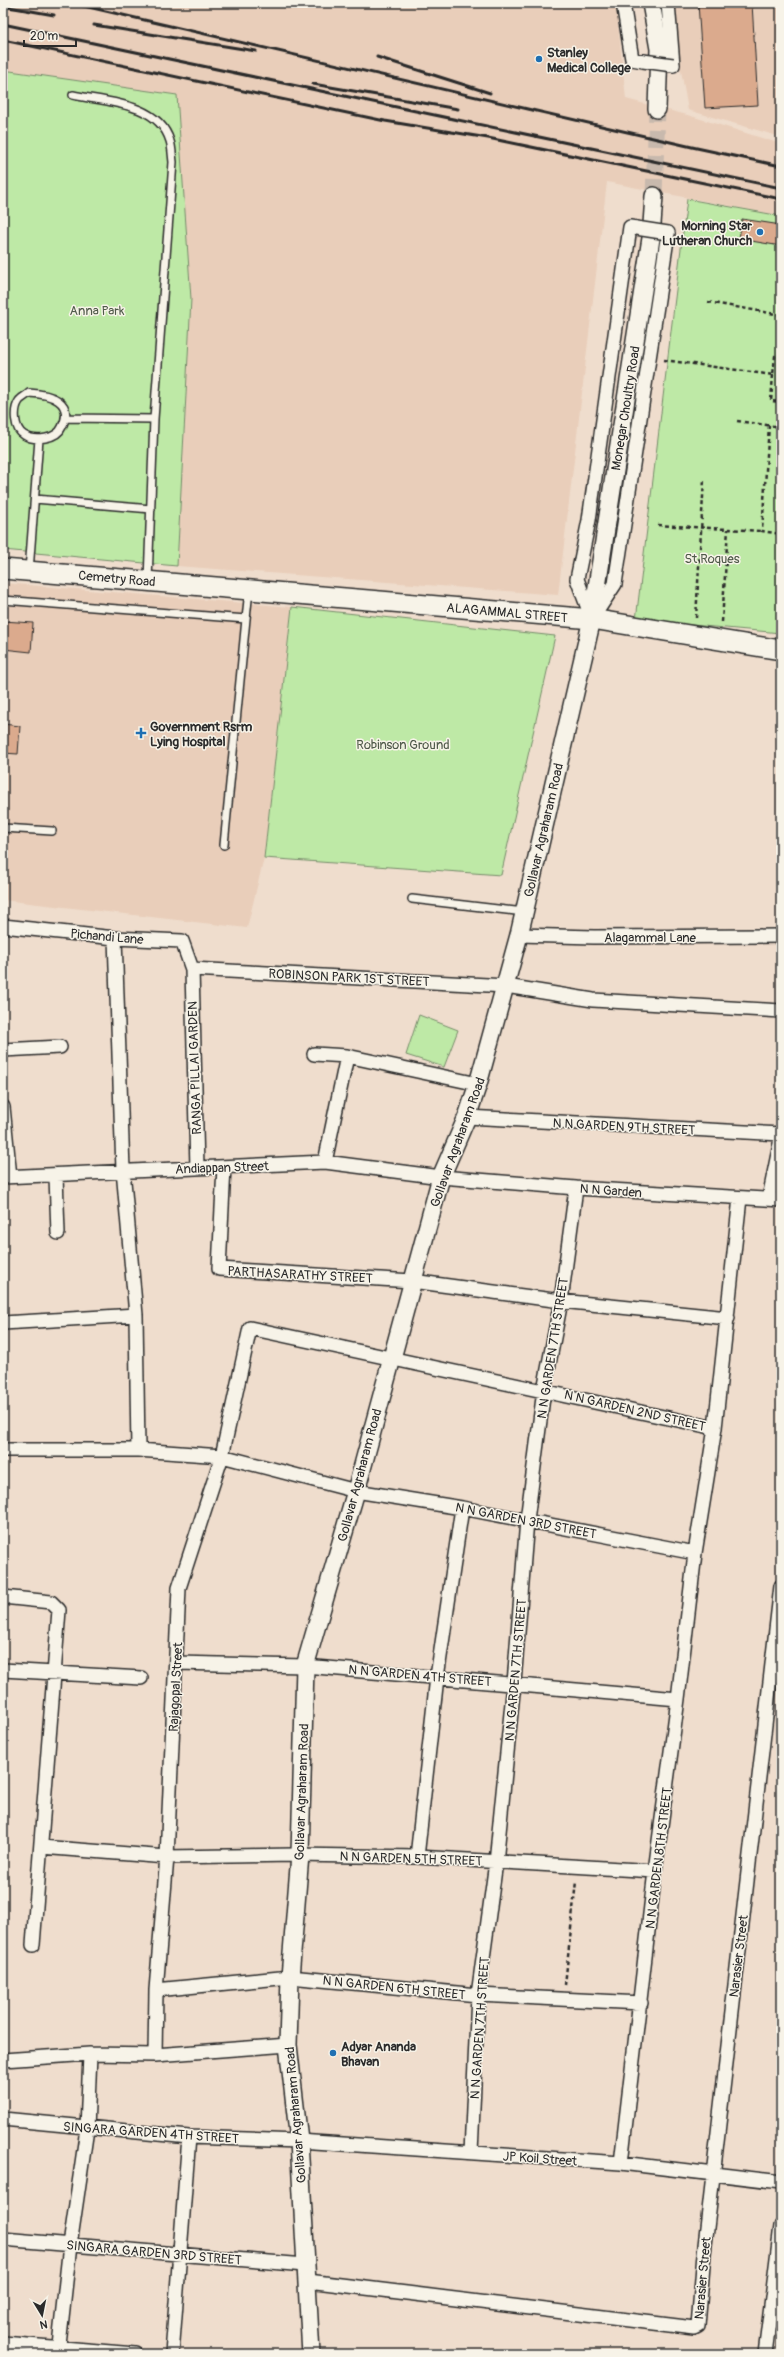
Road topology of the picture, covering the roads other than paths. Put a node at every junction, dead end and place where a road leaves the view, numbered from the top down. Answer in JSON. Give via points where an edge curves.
{"nodes":[{"id":1,"x":623,"y":3,"type":"edge"},
{"id":2,"x":651,"y":3,"type":"edge"},
{"id":3,"x":668,"y":3,"type":"edge"},
{"id":4,"x":73,"y":96,"type":"dead end"},
{"id":5,"x":658,"y":109,"type":"tunnel mouth"},
{"id":6,"x":654,"y":196,"type":"tunnel mouth"},
{"id":7,"x":67,"y":418,"type":"junction"},
{"id":8,"x":154,"y":419,"type":"junction"},
{"id":9,"x":39,"y":439,"type":"junction"},
{"id":10,"x":35,"y":499,"type":"junction"},
{"id":11,"x":151,"y":509,"type":"junction"},
{"id":12,"x":3,"y":569,"type":"edge"},
{"id":13,"x":29,"y":571,"type":"junction"},
{"id":14,"x":148,"y":581,"type":"junction"},
{"id":15,"x":240,"y":589,"type":"junction"},
{"id":16,"x":3,"y":600,"type":"edge"},
{"id":17,"x":246,"y":619,"type":"junction"},
{"id":18,"x":592,"y":620,"type":"junction"},
{"id":19,"x":781,"y":650,"type":"edge"},
{"id":20,"x":3,"y":828,"type":"edge"},
{"id":21,"x":52,"y":832,"type":"dead end"},
{"id":22,"x":224,"y":845,"type":"dead end"},
{"id":23,"x":412,"y":899,"type":"dead end"},
{"id":24,"x":525,"y":912,"type":"junction"},
{"id":25,"x":3,"y":926,"type":"edge"},
{"id":26,"x":519,"y":935,"type":"junction"},
{"id":27,"x":781,"y":936,"type":"edge"},
{"id":28,"x":115,"y":938,"type":"junction"},
{"id":29,"x":192,"y":969,"type":"junction"},
{"id":30,"x":506,"y":986,"type":"junction"},
{"id":31,"x":781,"y":1011,"type":"edge"},
{"id":32,"x":60,"y":1047,"type":"dead end"},
{"id":33,"x":3,"y":1050,"type":"edge"},
{"id":34,"x":314,"y":1054,"type":"dead end"},
{"id":35,"x":347,"y":1056,"type":"junction"},
{"id":36,"x":478,"y":1084,"type":"junction"},
{"id":37,"x":3,"y":1107,"type":"edge"},
{"id":38,"x":467,"y":1117,"type":"junction"},
{"id":39,"x":781,"y":1134,"type":"edge"},
{"id":40,"x":781,"y":1139,"type":"edge"},
{"id":41,"x":324,"y":1162,"type":"junction"},
{"id":42,"x":224,"y":1167,"type":"junction"},
{"id":43,"x":197,"y":1168,"type":"junction"},
{"id":44,"x":123,"y":1170,"type":"junction"},
{"id":45,"x":56,"y":1176,"type":"junction"},
{"id":46,"x":6,"y":1177,"type":"edge"},
{"id":47,"x":441,"y":1177,"type":"junction"},
{"id":48,"x":576,"y":1188,"type":"junction"},
{"id":49,"x":740,"y":1198,"type":"junction"},
{"id":50,"x":775,"y":1199,"type":"edge"},
{"id":51,"x":58,"y":1233,"type":"dead end"},
{"id":52,"x":412,"y":1281,"type":"junction"},
{"id":53,"x":562,"y":1301,"type":"junction"},
{"id":54,"x":136,"y":1315,"type":"junction"},
{"id":55,"x":728,"y":1318,"type":"junction"},
{"id":56,"x":3,"y":1323,"type":"edge"},
{"id":57,"x":250,"y":1328,"type":"joint"},
{"id":58,"x":391,"y":1357,"type":"junction"},
{"id":59,"x":544,"y":1390,"type":"junction"},
{"id":60,"x":715,"y":1428,"type":"junction"},
{"id":61,"x":3,"y":1450,"type":"edge"},
{"id":62,"x":138,"y":1450,"type":"junction"},
{"id":63,"x":222,"y":1456,"type":"junction"},
{"id":64,"x":356,"y":1491,"type":"junction"},
{"id":65,"x":462,"y":1508,"type":"junction"},
{"id":66,"x":527,"y":1520,"type":"junction"},
{"id":67,"x":695,"y":1553,"type":"junction"},
{"id":68,"x":781,"y":1586,"type":"edge"},
{"id":69,"x":3,"y":1597,"type":"edge"},
{"id":70,"x":177,"y":1663,"type":"junction"},
{"id":71,"x":305,"y":1666,"type":"junction"},
{"id":72,"x":3,"y":1670,"type":"edge"},
{"id":73,"x":55,"y":1673,"type":"junction"},
{"id":74,"x":437,"y":1677,"type":"junction"},
{"id":75,"x":141,"y":1678,"type":"dead end"},
{"id":76,"x":514,"y":1683,"type":"junction"},
{"id":77,"x":678,"y":1699,"type":"junction"},
{"id":78,"x":41,"y":1846,"type":"junction"},
{"id":79,"x":300,"y":1855,"type":"junction"},
{"id":80,"x":167,"y":1857,"type":"junction"},
{"id":81,"x":417,"y":1857,"type":"junction"},
{"id":82,"x":496,"y":1862,"type":"junction"},
{"id":83,"x":655,"y":1871,"type":"junction"},
{"id":84,"x":33,"y":1945,"type":"dead end"},
{"id":85,"x":290,"y":1976,"type":"junction"},
{"id":86,"x":156,"y":1990,"type":"junction"},
{"id":87,"x":478,"y":1995,"type":"junction"},
{"id":88,"x":641,"y":2003,"type":"junction"},
{"id":89,"x":288,"y":2045,"type":"junction"},
{"id":90,"x":90,"y":2054,"type":"junction"},
{"id":91,"x":155,"y":2055,"type":"junction"},
{"id":92,"x":3,"y":2060,"type":"edge"},
{"id":93,"x":3,"y":2119,"type":"edge"},
{"id":94,"x":87,"y":2129,"type":"junction"},
{"id":95,"x":189,"y":2137,"type":"junction"},
{"id":96,"x":299,"y":2141,"type":"junction"},
{"id":97,"x":471,"y":2153,"type":"junction"},
{"id":98,"x":621,"y":2163,"type":"junction"},
{"id":99,"x":713,"y":2175,"type":"junction"},
{"id":100,"x":781,"y":2182,"type":"edge"},
{"id":101,"x":781,"y":2226,"type":"edge"},
{"id":102,"x":3,"y":2239,"type":"edge"},
{"id":103,"x":70,"y":2245,"type":"junction"},
{"id":104,"x":179,"y":2254,"type":"junction"},
{"id":105,"x":306,"y":2273,"type":"junction"},
{"id":106,"x":698,"y":2326,"type":"joint"},
{"id":107,"x":3,"y":2343,"type":"edge"},
{"id":108,"x":58,"y":2351,"type":"edge"},
{"id":109,"x":136,"y":2354,"type":"edge"},
{"id":110,"x":172,"y":2354,"type":"edge"},
{"id":111,"x":311,"y":2354,"type":"edge"},
{"id":112,"x":765,"y":2354,"type":"edge"}],
"edges":[{"from":1,"to":3,"type":"street","bridge":true,"via":[[632,59],[672,65]]},
{"from":2,"to":5,"type":"street","via":[[659,49]]},
{"from":4,"to":8,"type":"lane","via":[[139,108],[156,120],[170,140],[173,162]]},
{"from":6,"to":18,"type":"street","name":"Monegar Choultry Road","via":[[650,246]]},
{"from":7,"to":8,"type":"lane"},
{"from":7,"to":9,"type":"lane","via":[[60,432]]},
{"from":7,"to":9,"type":"lane","via":[[65,408],[56,398],[29,393],[20,401],[15,411],[17,425],[23,435]]},
{"from":8,"to":11,"type":"lane"},
{"from":9,"to":10,"type":"lane"},
{"from":10,"to":11,"type":"lane"},
{"from":10,"to":13,"type":"lane"},
{"from":11,"to":14,"type":"lane"},
{"from":12,"to":13,"type":"main road","name":"Cemetry Road"},
{"from":13,"to":14,"type":"main road","name":"Cemetry Road"},
{"from":14,"to":15,"type":"main road","name":"Cemetry Road"},
{"from":15,"to":17,"type":"lane"},
{"from":15,"to":18,"type":"main road","name":"ALAGAMMAL STREET"},
{"from":16,"to":17,"type":"lane"},
{"from":17,"to":22,"type":"lane"},
{"from":18,"to":18,"type":"street","bridge":true,"via":[[577,578],[589,520],[630,227],[668,233],[615,584]]},
{"from":18,"to":19,"type":"main road","name":"ALAGAMMAL STREET"},
{"from":18,"to":24,"type":"street","name":"Gollavar Agraharam Road"},
{"from":20,"to":21,"type":"lane"},
{"from":23,"to":24,"type":"lane"},
{"from":24,"to":26,"type":"street","name":"Gollavar Agraharam Road"},
{"from":25,"to":28,"type":"street","name":"Pichandi Lane"},
{"from":26,"to":27,"type":"street","name":"Alagammal Lane"},
{"from":26,"to":30,"type":"street","name":"Gollavar Agraharam Road"},
{"from":28,"to":29,"type":"street","name":"Pichandi Lane","via":[[182,941]]},
{"from":28,"to":44,"type":"street"},
{"from":29,"to":30,"type":"street","name":"ROBINSON PARK 1ST STREET"},
{"from":29,"to":43,"type":"street","name":"RANGA PILLAI GARDEN"},
{"from":30,"to":31,"type":"street","name":"ROBINSON PARK 1ST STREET","via":[[593,1000]]},
{"from":30,"to":36,"type":"street","name":"Gollavar Agraharam Road"},
{"from":32,"to":33,"type":"street"},
{"from":34,"to":35,"type":"street"},
{"from":35,"to":36,"type":"street"},
{"from":35,"to":41,"type":"street"},
{"from":36,"to":38,"type":"street","name":"Gollavar Agraharam Road"},
{"from":37,"to":46,"type":"street"},
{"from":38,"to":39,"type":"street","name":"N N GARDEN 9TH STREET"},
{"from":38,"to":47,"type":"street","name":"Gollavar Agraharam Road"},
{"from":40,"to":50,"type":"street"},
{"from":41,"to":42,"type":"street","name":"Andiappan Street"},
{"from":41,"to":47,"type":"street","name":"Andiappan Street"},
{"from":42,"to":43,"type":"street","name":"Andiappan Street"},
{"from":42,"to":52,"type":"street","name":"PARTHASARATHY STREET","via":[[219,1269]]},
{"from":43,"to":44,"type":"street","name":"Andiappan Street"},
{"from":44,"to":45,"type":"street","name":"Andiappan Street"},
{"from":44,"to":54,"type":"street"},
{"from":45,"to":46,"type":"street","name":"Andiappan Street"},
{"from":45,"to":51,"type":"street"},
{"from":47,"to":48,"type":"street","name":"N N Garden"},
{"from":47,"to":52,"type":"street","name":"Gollavar Agraharam Road"},
{"from":48,"to":49,"type":"street","name":"N N Garden"},
{"from":48,"to":53,"type":"street","name":"N N GARDEN 7TH STREET"},
{"from":49,"to":50,"type":"street","name":"N N Garden"},
{"from":49,"to":55,"type":"street","name":"N N GARDEN 8TH STREET"},
{"from":52,"to":53,"type":"street"},
{"from":52,"to":58,"type":"street","name":"Gollavar Agraharam Road"},
{"from":53,"to":55,"type":"street"},
{"from":53,"to":59,"type":"street","name":"N N GARDEN 7TH STREET"},
{"from":54,"to":56,"type":"street"},
{"from":54,"to":62,"type":"street"},
{"from":55,"to":60,"type":"street","name":"N N GARDEN 8TH STREET"},
{"from":57,"to":58,"type":"street","name":"N N GARDEN 2ND STREET"},
{"from":57,"to":63,"type":"street","name":"Rajagopal Street"},
{"from":58,"to":59,"type":"street","name":"N N GARDEN 2ND STREET"},
{"from":58,"to":64,"type":"street","name":"Gollavar Agraharam Road"},
{"from":59,"to":60,"type":"street","name":"N N GARDEN 2ND STREET"},
{"from":59,"to":66,"type":"street","name":"N N GARDEN 7TH STREET"},
{"from":60,"to":67,"type":"street","name":"N N GARDEN 8TH STREET"},
{"from":61,"to":62,"type":"street","name":"N N GARDEN 3RD STREET"},
{"from":62,"to":63,"type":"street","name":"N N GARDEN 3RD STREET"},
{"from":63,"to":64,"type":"street","name":"N N GARDEN 3RD STREET"},
{"from":63,"to":70,"type":"street","name":"Rajagopal Street","via":[[179,1588]]},
{"from":64,"to":65,"type":"street","name":"N N GARDEN 3RD STREET"},
{"from":64,"to":71,"type":"street","name":"Gollavar Agraharam Road"},
{"from":65,"to":66,"type":"street","name":"N N GARDEN 3RD STREET"},
{"from":65,"to":74,"type":"street"},
{"from":66,"to":67,"type":"street","name":"N N GARDEN 3RD STREET"},
{"from":66,"to":76,"type":"street","name":"N N GARDEN 7TH STREET"},
{"from":67,"to":77,"type":"street","name":"N N GARDEN 8TH STREET"},
{"from":68,"to":99,"type":"street","name":"Narasier Street"},
{"from":69,"to":73,"type":"street","via":[[51,1602],[56,1605],[59,1610]]},
{"from":70,"to":71,"type":"street","name":"N N GARDEN 4TH STREET"},
{"from":70,"to":80,"type":"street","name":"Rajagopal Street"},
{"from":71,"to":74,"type":"street","name":"N N GARDEN 4TH STREET"},
{"from":71,"to":79,"type":"street","name":"Gollavar Agraharam Road"},
{"from":72,"to":73,"type":"street"},
{"from":73,"to":75,"type":"street"},
{"from":73,"to":78,"type":"street"},
{"from":74,"to":76,"type":"street","name":"N N GARDEN 4TH STREET"},
{"from":74,"to":81,"type":"street"},
{"from":76,"to":77,"type":"street","name":"N N GARDEN 4TH STREET"},
{"from":76,"to":82,"type":"street","name":"N N GARDEN 7TH STREET"},
{"from":77,"to":83,"type":"street","name":"N N GARDEN 8TH STREET"},
{"from":78,"to":80,"type":"street","name":"N N GARDEN 5TH STREET"},
{"from":78,"to":84,"type":"street"},
{"from":79,"to":80,"type":"street","name":"N N GARDEN 5TH STREET"},
{"from":79,"to":81,"type":"street","name":"N N GARDEN 5TH STREET"},
{"from":79,"to":85,"type":"street","name":"Gollavar Agraharam Road"},
{"from":80,"to":86,"type":"street","name":"Rajagopal Street"},
{"from":81,"to":82,"type":"street","name":"N N GARDEN 5TH STREET"},
{"from":82,"to":83,"type":"street","name":"N N GARDEN 5TH STREET"},
{"from":82,"to":87,"type":"street","name":"N N GARDEN 7TH STREET"},
{"from":83,"to":88,"type":"street","name":"N N GARDEN 8TH STREET"},
{"from":85,"to":86,"type":"street","name":"N N GARDEN 6TH STREET"},
{"from":85,"to":87,"type":"street","name":"N N GARDEN 6TH STREET"},
{"from":85,"to":89,"type":"street","name":"Gollavar Agraharam Road"},
{"from":86,"to":91,"type":"street","name":"Rajagopal Street"},
{"from":87,"to":88,"type":"street","name":"N N GARDEN 6TH STREET"},
{"from":87,"to":97,"type":"street","name":"N N GARDEN 7TH STREET"},
{"from":88,"to":98,"type":"street","name":"N N GARDEN 8TH STREET"},
{"from":89,"to":91,"type":"street"},
{"from":89,"to":96,"type":"street","name":"Gollavar Agraharam Road"},
{"from":90,"to":91,"type":"street"},
{"from":90,"to":92,"type":"street"},
{"from":90,"to":94,"type":"street"},
{"from":93,"to":94,"type":"street","name":"SINGARA GARDEN 4TH STREET"},
{"from":94,"to":95,"type":"street","name":"SINGARA GARDEN 4TH STREET"},
{"from":94,"to":103,"type":"street"},
{"from":95,"to":96,"type":"street","name":"SINGARA GARDEN 4TH STREET"},
{"from":95,"to":104,"type":"street"},
{"from":96,"to":97,"type":"street","name":"JP Koil Street"},
{"from":96,"to":105,"type":"street","name":"Gollavar Agraharam Road"},
{"from":97,"to":98,"type":"street","name":"JP Koil Street"},
{"from":98,"to":99,"type":"street","name":"JP Koil Street"},
{"from":99,"to":100,"type":"street","name":"JP Koil Street"},
{"from":99,"to":106,"type":"street","name":"Narasier Street"},
{"from":101,"to":112,"type":"street"},
{"from":102,"to":103,"type":"street","name":"SINGARA GARDEN 3RD STREET"},
{"from":103,"to":104,"type":"street","name":"SINGARA GARDEN 3RD STREET"},
{"from":103,"to":108,"type":"street"},
{"from":104,"to":105,"type":"street","name":"SINGARA GARDEN 3RD STREET"},
{"from":104,"to":110,"type":"street"},
{"from":105,"to":106,"type":"street","name":"SINGARA GARDEN 3RD STREET","via":[[520,2308],[694,2328]]},
{"from":105,"to":111,"type":"street","name":"Gollavar Agraharam Road"},
{"from":107,"to":108,"type":"street"},
{"from":108,"to":109,"type":"street"}]}
